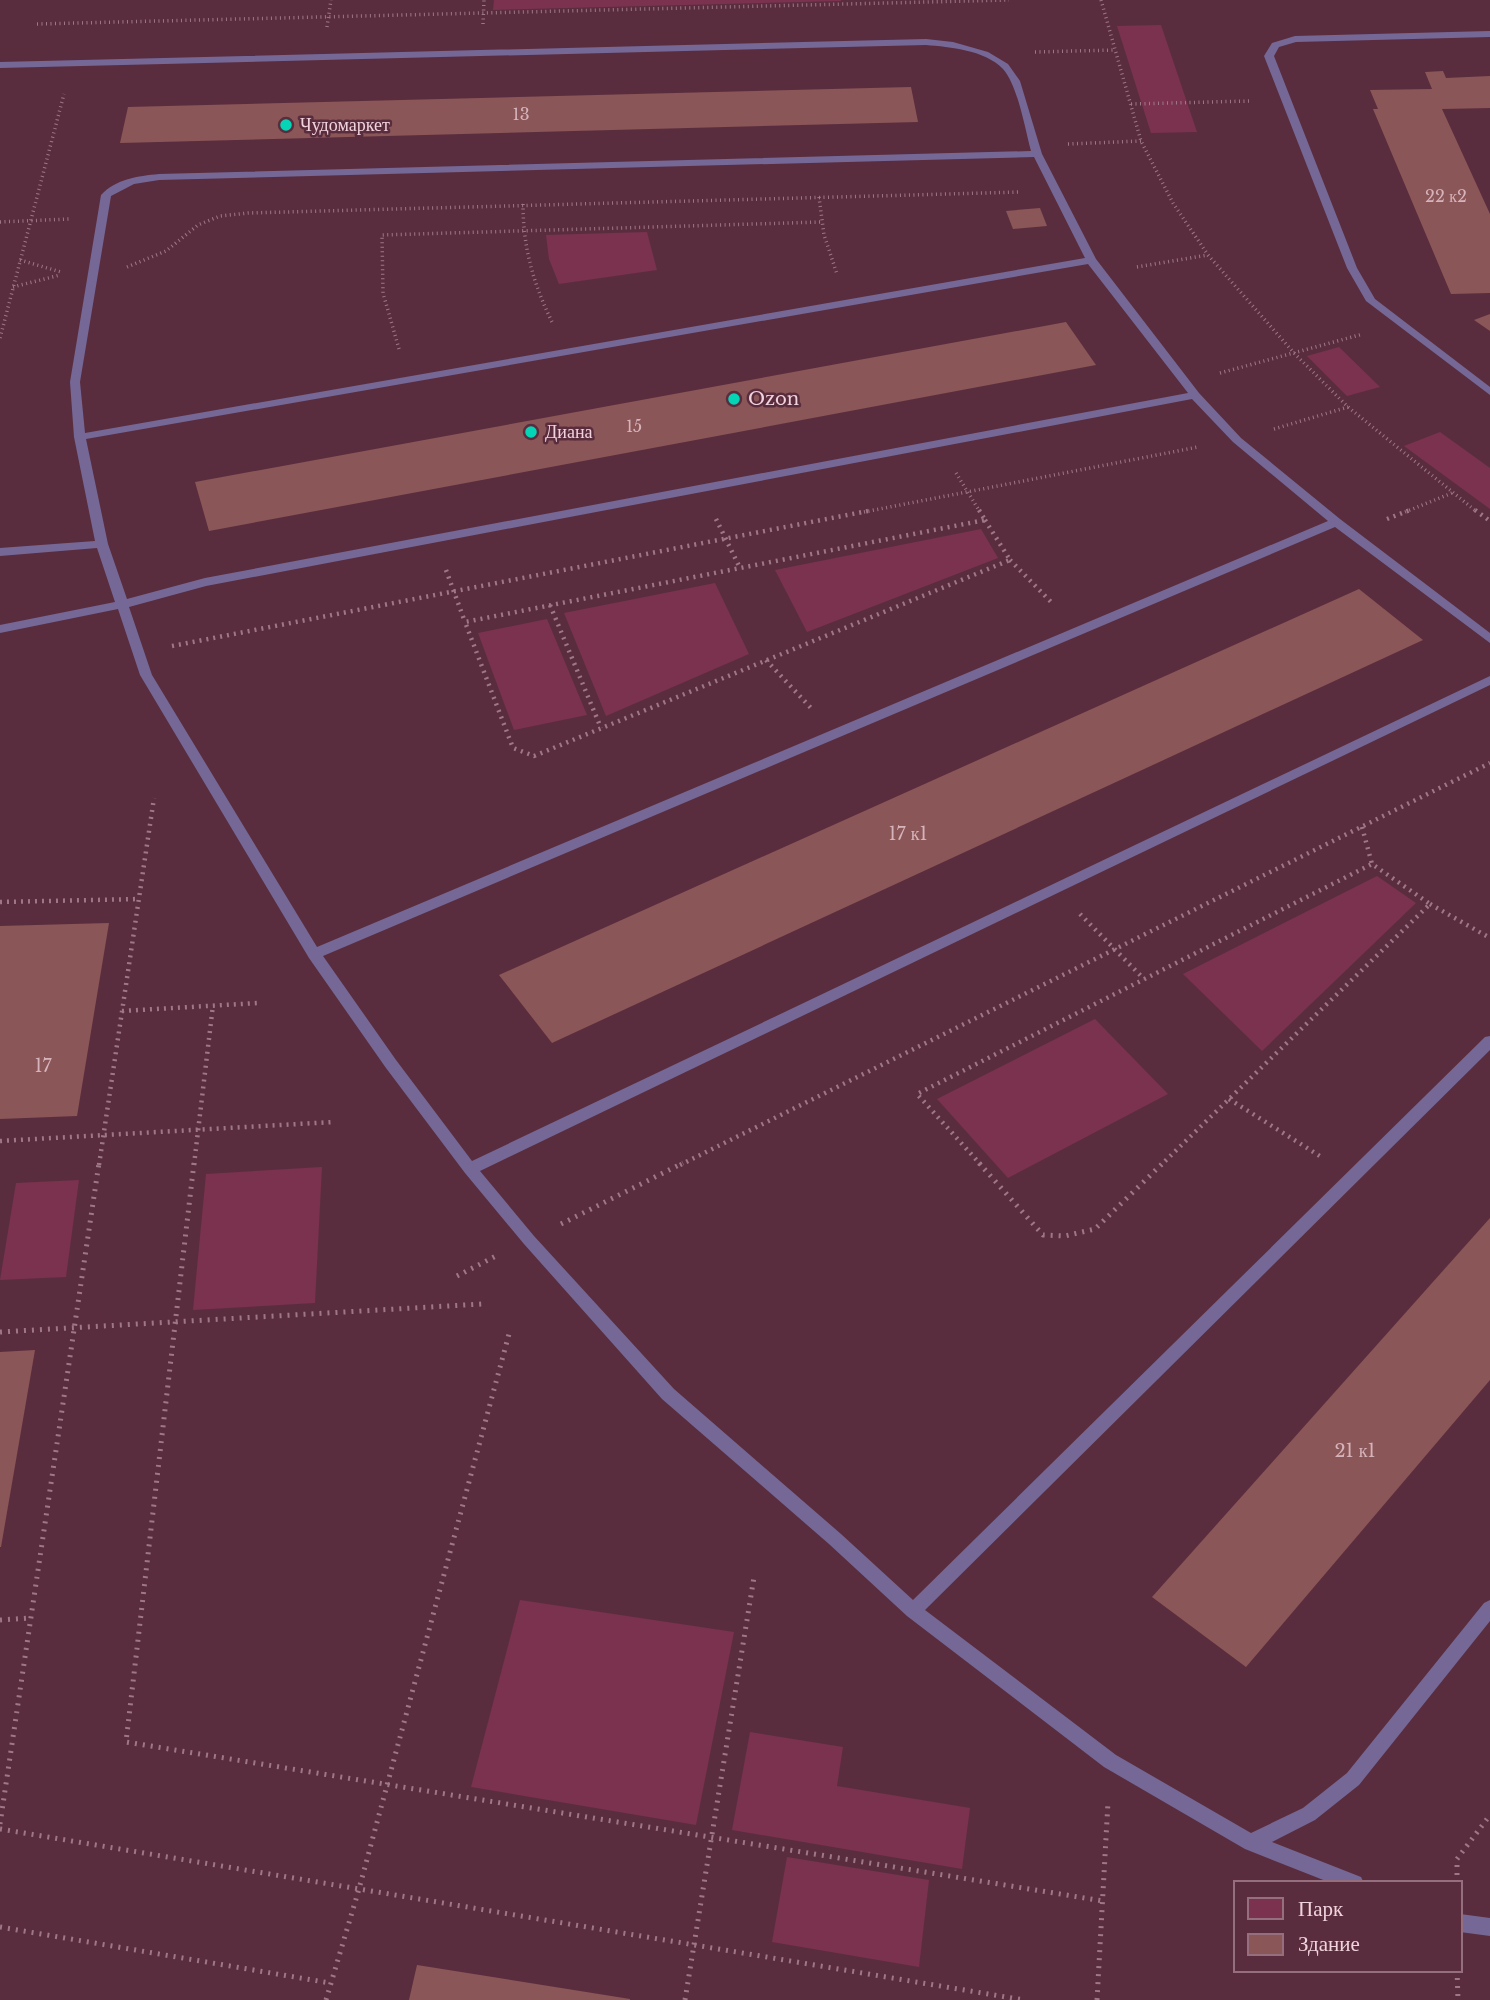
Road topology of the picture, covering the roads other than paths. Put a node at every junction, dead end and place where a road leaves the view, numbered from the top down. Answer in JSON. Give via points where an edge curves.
{"nodes":[{"id":1,"x":1490,"y":34,"type":"edge"},
{"id":2,"x":0,"y":65,"type":"edge"},
{"id":3,"x":1035,"y":150,"type":"junction"},
{"id":4,"x":1091,"y":260,"type":"junction"},
{"id":5,"x":1490,"y":392,"type":"edge"},
{"id":6,"x":1195,"y":395,"type":"junction"},
{"id":7,"x":80,"y":437,"type":"junction"},
{"id":8,"x":1336,"y":522,"type":"junction"},
{"id":9,"x":102,"y":544,"type":"junction"},
{"id":10,"x":0,"y":552,"type":"edge"},
{"id":11,"x":124,"y":604,"type":"junction"},
{"id":12,"x":0,"y":629,"type":"edge"},
{"id":13,"x":1490,"y":639,"type":"edge"},
{"id":14,"x":1490,"y":680,"type":"edge"},
{"id":15,"x":314,"y":954,"type":"junction"},
{"id":16,"x":1490,"y":1041,"type":"edge"},
{"id":17,"x":470,"y":1169,"type":"junction"},
{"id":18,"x":1490,"y":1608,"type":"edge"},
{"id":19,"x":913,"y":1611,"type":"junction"},
{"id":20,"x":1251,"y":1843,"type":"junction"},
{"id":21,"x":1349,"y":1881,"type":"edge"},
{"id":22,"x":1462,"y":1923,"type":"edge"},
{"id":23,"x":1490,"y":1927,"type":"edge"}],
"edges":[{"from":1,"to":5,"type":"lane","via":[[1295,39],[1275,45],[1269,56],[1352,268],[1371,302]]},
{"from":2,"to":3,"type":"lane","via":[[926,41],[985,54],[1005,66],[1015,82]]},
{"from":3,"to":4,"type":"lane"},
{"from":3,"to":7,"type":"lane","via":[[135,179],[106,195],[75,382]]},
{"from":4,"to":6,"type":"lane"},
{"from":4,"to":7,"type":"lane"},
{"from":6,"to":8,"type":"lane","via":[[1237,440]]},
{"from":6,"to":11,"type":"lane","via":[[205,582]]},
{"from":7,"to":9,"type":"lane"},
{"from":8,"to":13,"type":"lane"},
{"from":8,"to":15,"type":"lane"},
{"from":9,"to":10,"type":"lane"},
{"from":9,"to":11,"type":"lane"},
{"from":11,"to":12,"type":"lane"},
{"from":11,"to":15,"type":"lane","via":[[146,675]]},
{"from":14,"to":17,"type":"lane"},
{"from":15,"to":17,"type":"lane"},
{"from":16,"to":19,"type":"lane"},
{"from":17,"to":19,"type":"lane","via":[[668,1394]]},
{"from":18,"to":20,"type":"lane","via":[[1353,1779],[1310,1814]]},
{"from":19,"to":20,"type":"lane","via":[[1110,1761]]},
{"from":20,"to":21,"type":"lane"},
{"from":22,"to":23,"type":"lane"}]}
